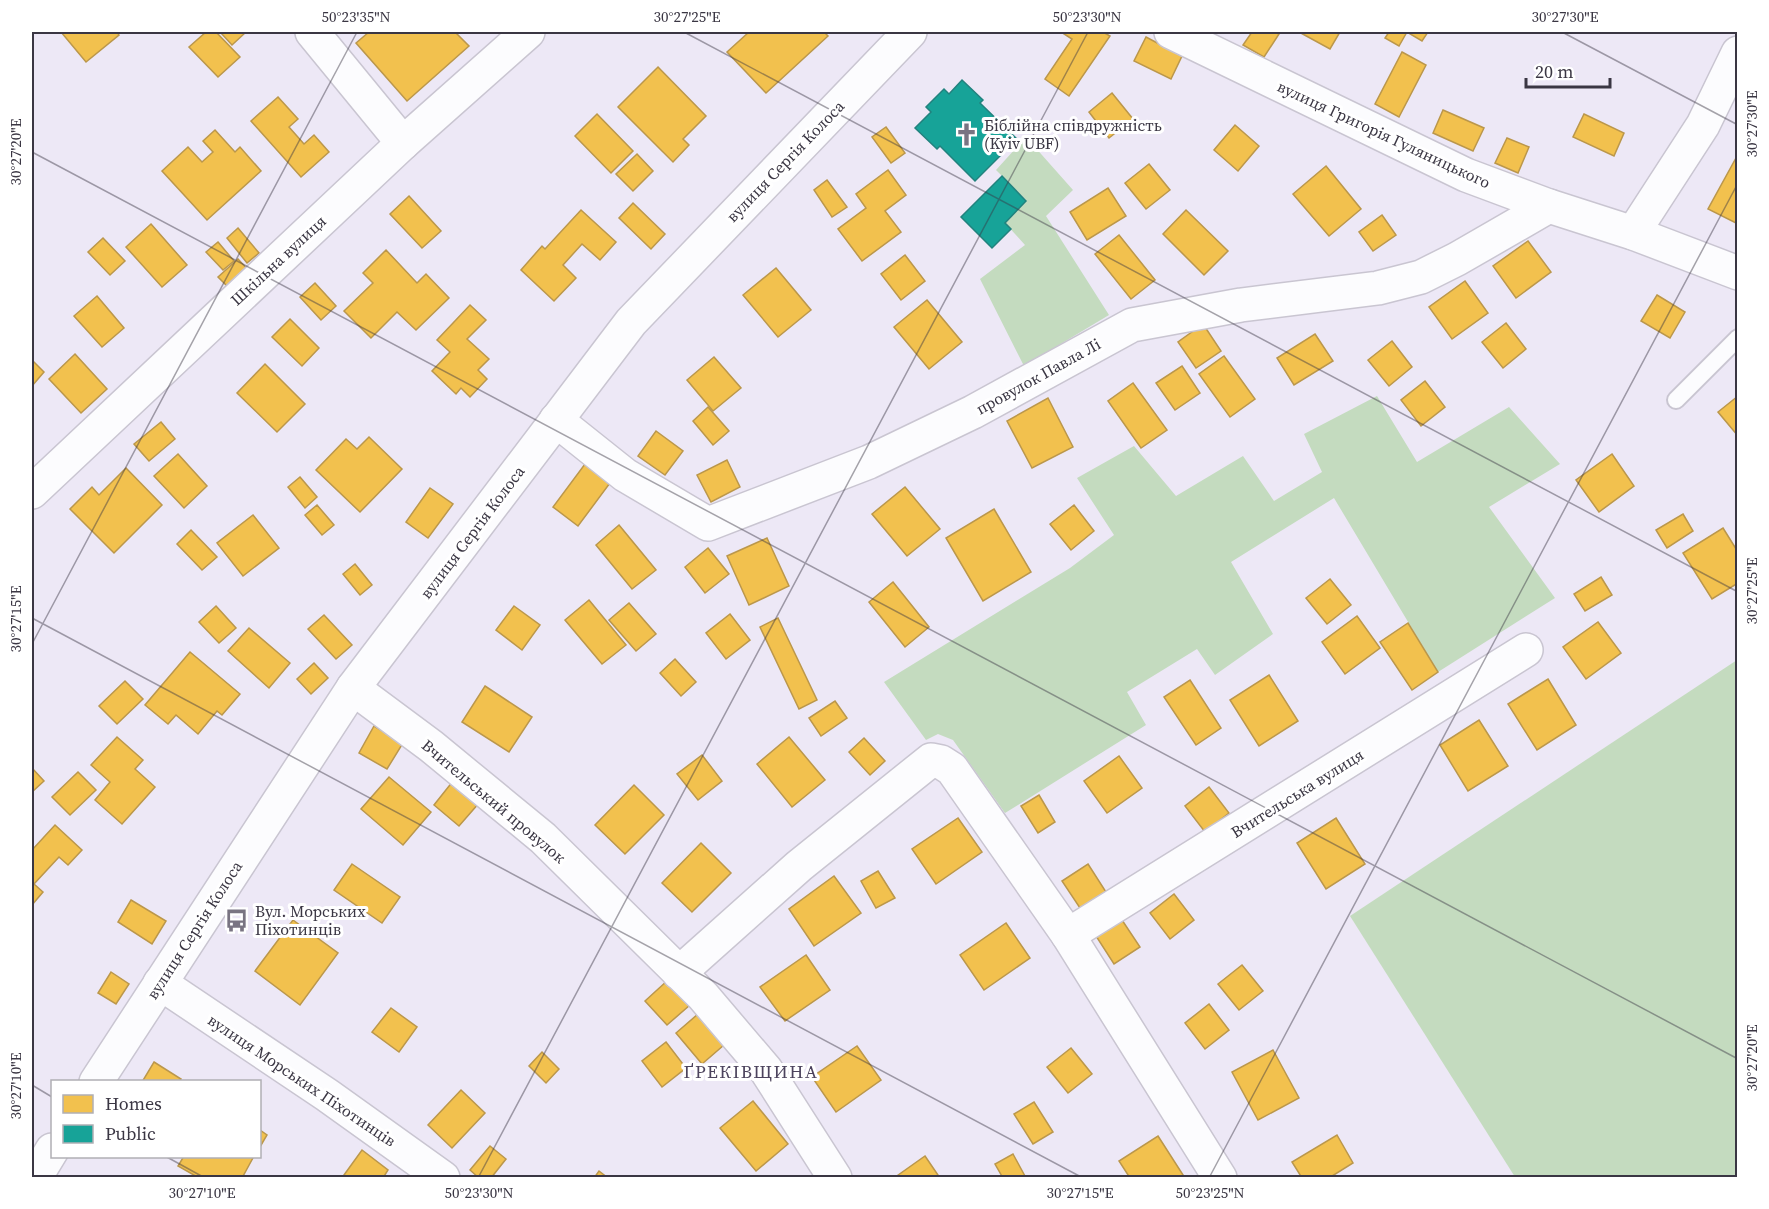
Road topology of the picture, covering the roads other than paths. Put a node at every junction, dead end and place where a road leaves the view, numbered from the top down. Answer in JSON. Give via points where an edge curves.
{"nodes":[{"id":1,"x":312,"y":32,"type":"edge"},
{"id":2,"x":528,"y":32,"type":"edge"},
{"id":3,"x":910,"y":32,"type":"edge"},
{"id":4,"x":1171,"y":32,"type":"edge"},
{"id":5,"x":1737,"y":53,"type":"edge"},
{"id":6,"x":403,"y":143,"type":"junction"},
{"id":7,"x":1549,"y":206,"type":"junction"},
{"id":8,"x":1633,"y":234,"type":"junction"},
{"id":9,"x":1737,"y":273,"type":"edge"},
{"id":10,"x":1737,"y":338,"type":"edge"},
{"id":11,"x":1677,"y":400,"type":"dead end"},
{"id":12,"x":556,"y":420,"type":"junction"},
{"id":13,"x":32,"y":492,"type":"edge"},
{"id":14,"x":1526,"y":650,"type":"dead end"},
{"id":15,"x":353,"y":688,"type":"junction"},
{"id":16,"x":1068,"y":935,"type":"junction"},
{"id":17,"x":679,"y":973,"type":"junction"},
{"id":18,"x":160,"y":983,"type":"junction"},
{"id":19,"x":97,"y":1080,"type":"edge"},
{"id":20,"x":51,"y":1152,"type":"edge"},
{"id":21,"x":35,"y":1178,"type":"edge"},
{"id":22,"x":443,"y":1178,"type":"edge"},
{"id":23,"x":835,"y":1178,"type":"edge"},
{"id":24,"x":1220,"y":1178,"type":"edge"}],
"edges":[{"from":1,"to":6,"type":"street"},
{"from":2,"to":6,"type":"street","name":"Шкільна вулиця"},
{"from":3,"to":12,"type":"street","name":"вулиця Сергія Колоса","via":[[631,322]]},
{"from":4,"to":7,"type":"street","name":"вулиця Григорія Гуляницького","via":[[1466,176]]},
{"from":5,"to":8,"type":"street","via":[[1703,125]]},
{"from":6,"to":13,"type":"street","name":"Шкільна вулиця"},
{"from":7,"to":8,"type":"street","name":"вулиця Григорія Гуляницького"},
{"from":7,"to":12,"type":"street","name":"провулок Павла Лі","via":[[1421,277],[1378,288],[1242,305],[1132,325],[973,412],[868,462],[708,524],[625,475]]},
{"from":8,"to":9,"type":"street","name":"вулиця Григорія Гуляницького"},
{"from":10,"to":11,"type":"lane"},
{"from":12,"to":15,"type":"street","name":"вулиця Сергія Колоса"},
{"from":14,"to":16,"type":"street","name":"Вчительська вулиця"},
{"from":15,"to":17,"type":"street","name":"Вчительський провулок","via":[[543,838]]},
{"from":15,"to":18,"type":"street","name":"вулиця Сергія Колоса"},
{"from":16,"to":17,"type":"street","via":[[952,769],[931,760],[799,866]]},
{"from":16,"to":24,"type":"street"},
{"from":17,"to":23,"type":"street","name":"Вчительський провулок","via":[[766,1070]]},
{"from":18,"to":19,"type":"street","name":"вулиця Сергія Колоса"},
{"from":18,"to":22,"type":"street","name":"вулиця Морських Піхотинців"},
{"from":20,"to":21,"type":"street"}]}
